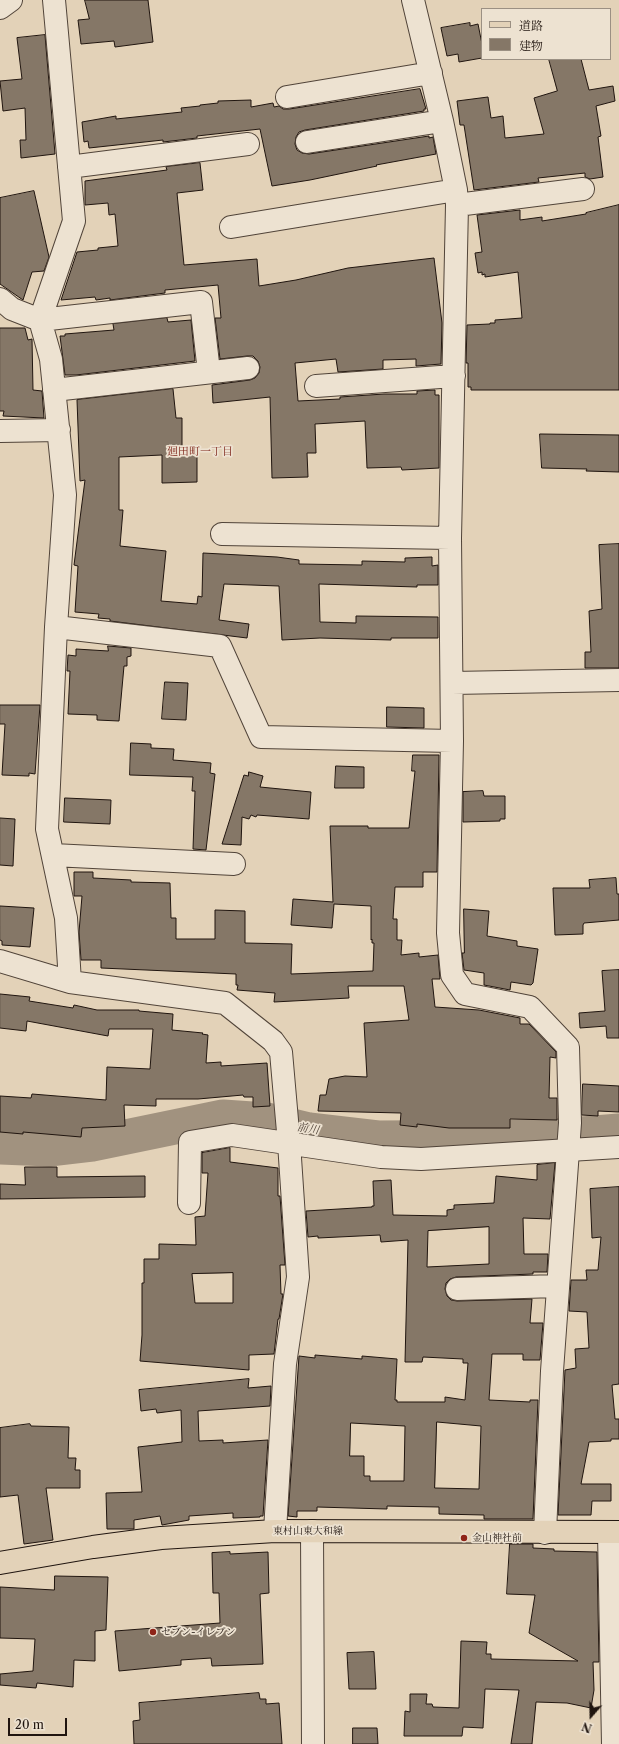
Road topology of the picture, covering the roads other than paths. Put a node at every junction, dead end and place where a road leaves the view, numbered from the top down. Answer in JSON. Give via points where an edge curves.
{"nodes":[{"id":1,"x":11,"y":0,"type":"edge"},
{"id":2,"x":54,"y":0,"type":"edge"},
{"id":3,"x":413,"y":0,"type":"edge"},
{"id":4,"x":0,"y":8,"type":"edge"},
{"id":5,"x":431,"y":74,"type":"junction"},
{"id":6,"x":300,"y":100,"type":"dead end"},
{"id":7,"x":442,"y":121,"type":"junction"},
{"id":8,"x":307,"y":142,"type":"dead end"},
{"id":9,"x":248,"y":144,"type":"dead end"},
{"id":10,"x":69,"y":167,"type":"junction"},
{"id":11,"x":583,"y":189,"type":"dead end"},
{"id":12,"x":456,"y":198,"type":"junction"},
{"id":13,"x":231,"y":227,"type":"dead end"},
{"id":14,"x":0,"y":299,"type":"edge"},
{"id":15,"x":40,"y":320,"type":"junction"},
{"id":16,"x":248,"y":368,"type":"dead end"},
{"id":17,"x":209,"y":372,"type":"junction"},
{"id":18,"x":454,"y":376,"type":"junction"},
{"id":19,"x":316,"y":386,"type":"dead end"},
{"id":20,"x":54,"y":390,"type":"junction"},
{"id":21,"x":59,"y":430,"type":"junction"},
{"id":22,"x":0,"y":432,"type":"edge"},
{"id":23,"x":222,"y":534,"type":"dead end"},
{"id":24,"x":450,"y":538,"type":"junction"},
{"id":25,"x":56,"y":627,"type":"junction"},
{"id":26,"x":619,"y":680,"type":"edge"},
{"id":27,"x":452,"y":683,"type":"junction"},
{"id":28,"x":452,"y":741,"type":"junction"},
{"id":29,"x":53,"y":855,"type":"junction"},
{"id":30,"x":234,"y":864,"type":"dead end"},
{"id":31,"x":0,"y":961,"type":"edge"},
{"id":32,"x":70,"y":982,"type":"junction"},
{"id":33,"x":288,"y":1139,"type":"junction"},
{"id":34,"x":569,"y":1139,"type":"junction"},
{"id":35,"x":619,"y":1147,"type":"edge"},
{"id":36,"x":189,"y":1203,"type":"dead end"},
{"id":37,"x":557,"y":1286,"type":"junction"},
{"id":38,"x":457,"y":1290,"type":"dead end"},
{"id":39,"x":275,"y":1531,"type":"junction"},
{"id":40,"x":312,"y":1531,"type":"junction"},
{"id":41,"x":614,"y":1532,"type":"edge"},
{"id":42,"x":546,"y":1533,"type":"junction"},
{"id":43,"x":0,"y":1564,"type":"edge"},
{"id":44,"x":313,"y":1744,"type":"edge"},
{"id":45,"x":613,"y":1744,"type":"edge"}],
"edges":[{"from":1,"to":4,"type":"street"},
{"from":2,"to":10,"type":"street"},
{"from":3,"to":5,"type":"street"},
{"from":5,"to":6,"type":"street"},
{"from":5,"to":7,"type":"street"},
{"from":7,"to":8,"type":"street","via":[[339,145]]},
{"from":7,"to":12,"type":"street"},
{"from":9,"to":10,"type":"street"},
{"from":10,"to":15,"type":"street","via":[[74,221]]},
{"from":11,"to":12,"type":"street"},
{"from":12,"to":13,"type":"street"},
{"from":12,"to":18,"type":"street"},
{"from":14,"to":15,"type":"street","via":[[12,308]]},
{"from":15,"to":17,"type":"street","via":[[201,302]]},
{"from":15,"to":20,"type":"street","via":[[51,359]]},
{"from":16,"to":17,"type":"street"},
{"from":17,"to":20,"type":"street"},
{"from":18,"to":19,"type":"street"},
{"from":18,"to":24,"type":"street"},
{"from":20,"to":21,"type":"street"},
{"from":21,"to":22,"type":"street"},
{"from":21,"to":25,"type":"street","via":[[65,495]]},
{"from":23,"to":24,"type":"street"},
{"from":24,"to":27,"type":"street"},
{"from":25,"to":28,"type":"street","via":[[220,646],[261,736]]},
{"from":25,"to":29,"type":"street","via":[[47,829]]},
{"from":26,"to":27,"type":"street"},
{"from":27,"to":28,"type":"street"},
{"from":28,"to":34,"type":"street","via":[[448,933],[452,975],[465,994],[530,1007],[568,1047]]},
{"from":29,"to":30,"type":"street"},
{"from":29,"to":32,"type":"street","via":[[66,918]]},
{"from":31,"to":32,"type":"street"},
{"from":32,"to":33,"type":"street","via":[[225,1003],[273,1041],[281,1052]]},
{"from":33,"to":34,"type":"street","via":[[381,1157],[421,1159]]},
{"from":33,"to":36,"type":"street","via":[[232,1135],[190,1142]]},
{"from":33,"to":39,"type":"street","via":[[298,1277],[285,1364]]},
{"from":34,"to":35,"type":"street"},
{"from":34,"to":37,"type":"street"},
{"from":37,"to":38,"type":"street"},
{"from":37,"to":42,"type":"street"},
{"from":39,"to":40,"type":"main road","name":"東村山東大和線"},
{"from":39,"to":43,"type":"main road","name":"東村山東大和線","via":[[161,1538]]},
{"from":40,"to":42,"type":"main road","name":"東村山東大和線"},
{"from":40,"to":44,"type":"street"},
{"from":41,"to":42,"type":"main road","name":"東村山東大和線"},
{"from":41,"to":45,"type":"street"}]}
